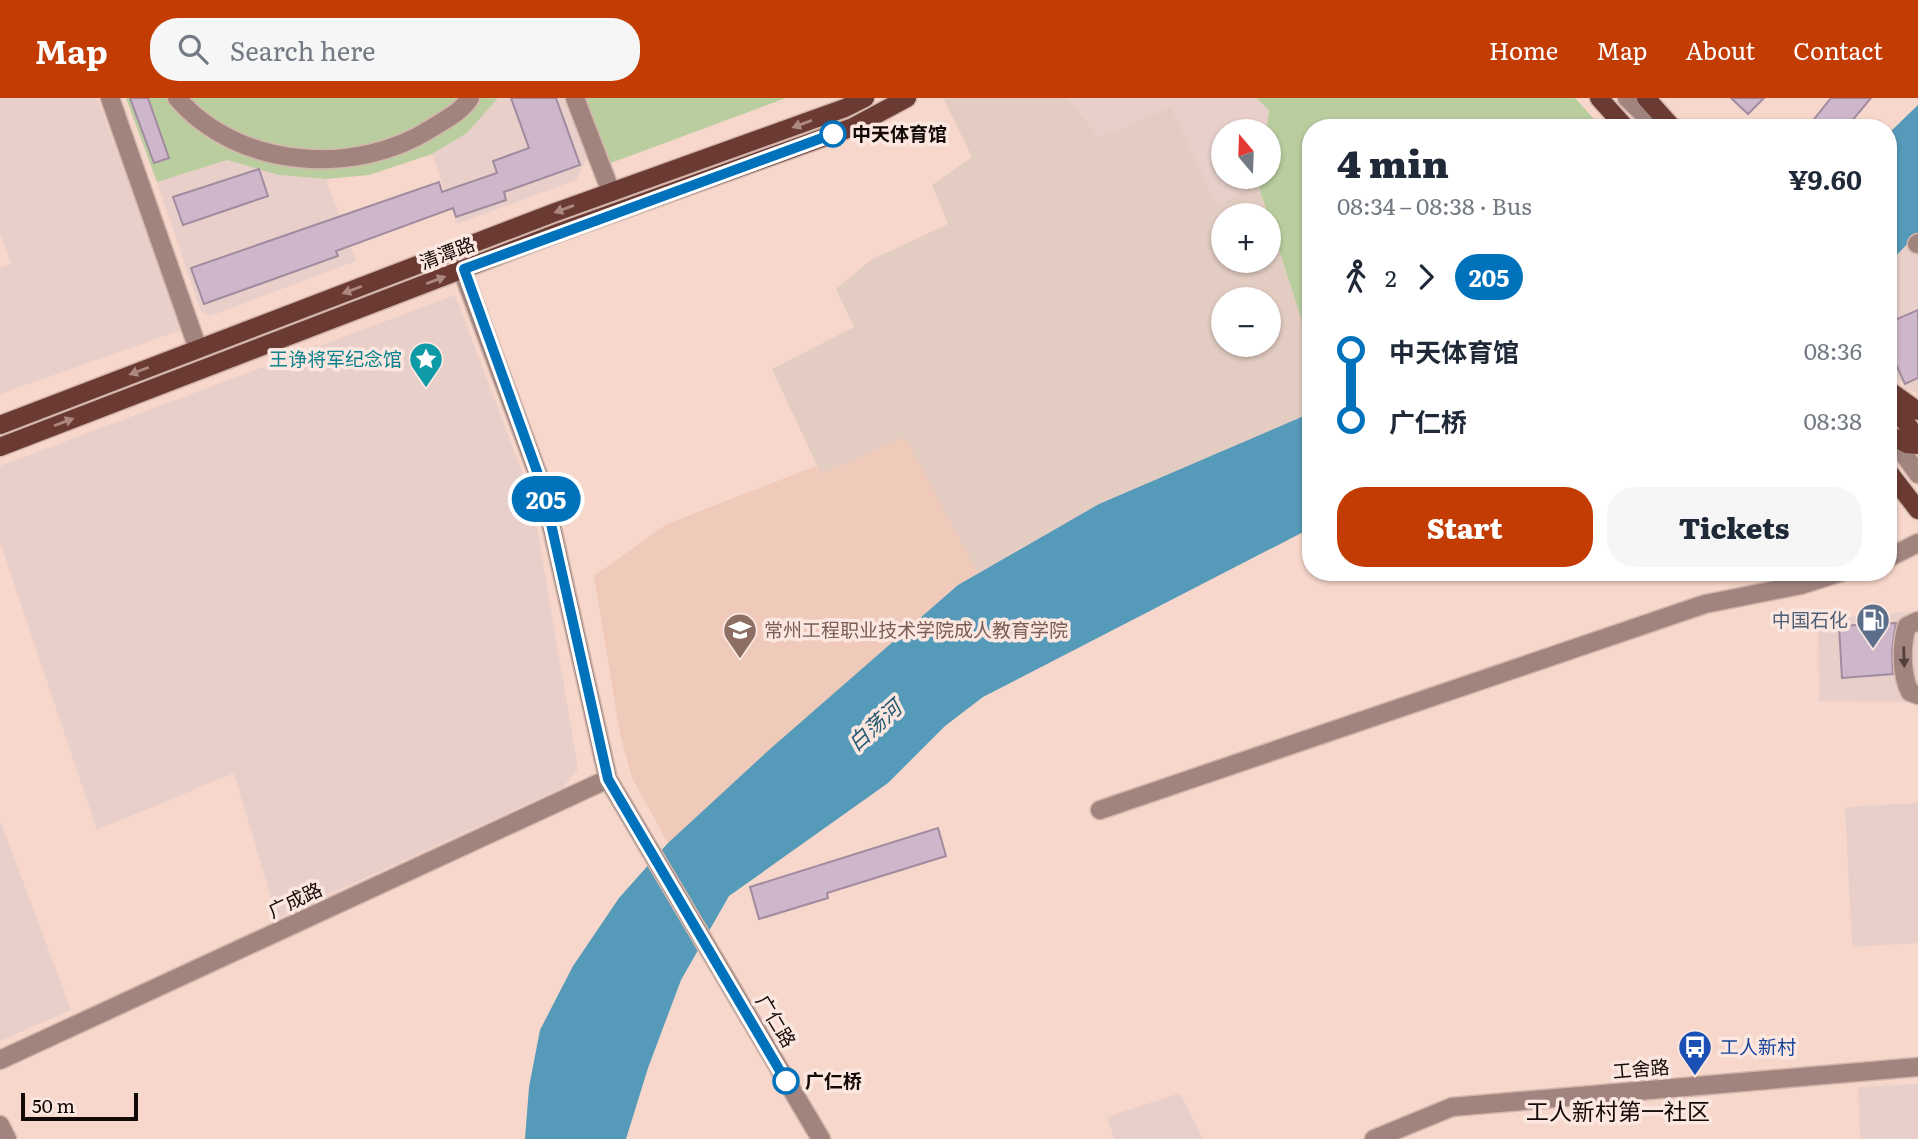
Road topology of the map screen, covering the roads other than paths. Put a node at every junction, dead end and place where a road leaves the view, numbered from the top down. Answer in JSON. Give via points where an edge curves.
{"nodes":[{"id":1,"x":110,"y":98,"type":"edge"},
{"id":2,"x":177,"y":98,"type":"edge"},
{"id":3,"x":470,"y":98,"type":"edge"},
{"id":4,"x":575,"y":98,"type":"edge"},
{"id":5,"x":864,"y":98,"type":"edge"},
{"id":6,"x":907,"y":98,"type":"edge"},
{"id":7,"x":1600,"y":98,"type":"edge"},
{"id":8,"x":1614,"y":98,"type":"edge"},
{"id":9,"x":1627,"y":98,"type":"edge"},
{"id":10,"x":1646,"y":98,"type":"edge"},
{"id":11,"x":1618,"y":119,"type":"edge"},
{"id":12,"x":1636,"y":119,"type":"edge"},
{"id":13,"x":1649,"y":119,"type":"edge"},
{"id":14,"x":1665,"y":119,"type":"edge"},
{"id":15,"x":611,"y":192,"type":"junction"},
{"id":16,"x":455,"y":251,"type":"junction"},
{"id":17,"x":464,"y":269,"type":"junction"},
{"id":18,"x":198,"y":349,"type":"junction"},
{"id":19,"x":1897,"y":396,"type":"edge"},
{"id":20,"x":1918,"y":411,"type":"edge"},
{"id":21,"x":0,"y":425,"type":"edge"},
{"id":22,"x":1902,"y":439,"type":"edge"},
{"id":23,"x":0,"y":447,"type":"edge"},
{"id":24,"x":1918,"y":460,"type":"edge"},
{"id":25,"x":1918,"y":474,"type":"edge"},
{"id":26,"x":1897,"y":483,"type":"edge"},
{"id":27,"x":1918,"y":510,"type":"edge"},
{"id":28,"x":1918,"y":542,"type":"edge"},
{"id":29,"x":1897,"y":553,"type":"edge"},
{"id":30,"x":1814,"y":581,"type":"edge"},
{"id":31,"x":1918,"y":621,"type":"edge"},
{"id":32,"x":1918,"y":695,"type":"edge"},
{"id":33,"x":608,"y":779,"type":"junction"},
{"id":34,"x":1100,"y":810,"type":"dead end"},
{"id":35,"x":0,"y":1060,"type":"edge"},
{"id":36,"x":1918,"y":1067,"type":"edge"},
{"id":37,"x":0,"y":1125,"type":"edge"},
{"id":38,"x":7,"y":1139,"type":"edge"},
{"id":39,"x":821,"y":1139,"type":"edge"},
{"id":40,"x":1374,"y":1139,"type":"edge"}],
"edges":[{"from":1,"to":18,"type":"street"},
{"from":2,"to":3,"type":"street","via":[[187,110],[234,141],[300,159],[361,158],[413,141]]},
{"from":4,"to":15,"type":"street"},
{"from":5,"to":15,"type":"main road","name":"清潭路","one_way":true},
{"from":6,"to":17,"type":"main road","name":"清潭路","via":[[853,127]]},
{"from":7,"to":11,"type":"main road"},
{"from":8,"to":12,"type":"street"},
{"from":9,"to":13,"type":"street"},
{"from":10,"to":14,"type":"main road"},
{"from":15,"to":16,"type":"main road","name":"清潭路","one_way":true},
{"from":16,"to":17,"type":"street"},
{"from":16,"to":18,"type":"main road","name":"清潭路","one_way":true},
{"from":23,"to":17,"type":"main road","name":"清潭路","one_way":true},
{"from":17,"to":33,"type":"street","via":[[543,488]]},
{"from":18,"to":21,"type":"main road","name":"清潭路","one_way":true},
{"from":19,"to":20,"type":"main road"},
{"from":22,"to":24,"type":"street"},
{"from":22,"to":25,"type":"street"},
{"from":26,"to":27,"type":"main road"},
{"from":28,"to":29,"type":"street"},
{"from":30,"to":34,"type":"street","via":[[1704,604]]},
{"from":31,"to":32,"type":"street","one_way":true,"via":[[1906,626],[1904,636],[1905,682],[1910,692]]},
{"from":33,"to":35,"type":"street","name":"广成路"},
{"from":33,"to":39,"type":"street","name":"广仁路"},
{"from":36,"to":40,"type":"street","name":"工舍路","via":[[1452,1107]]},
{"from":37,"to":38,"type":"street"}]}
